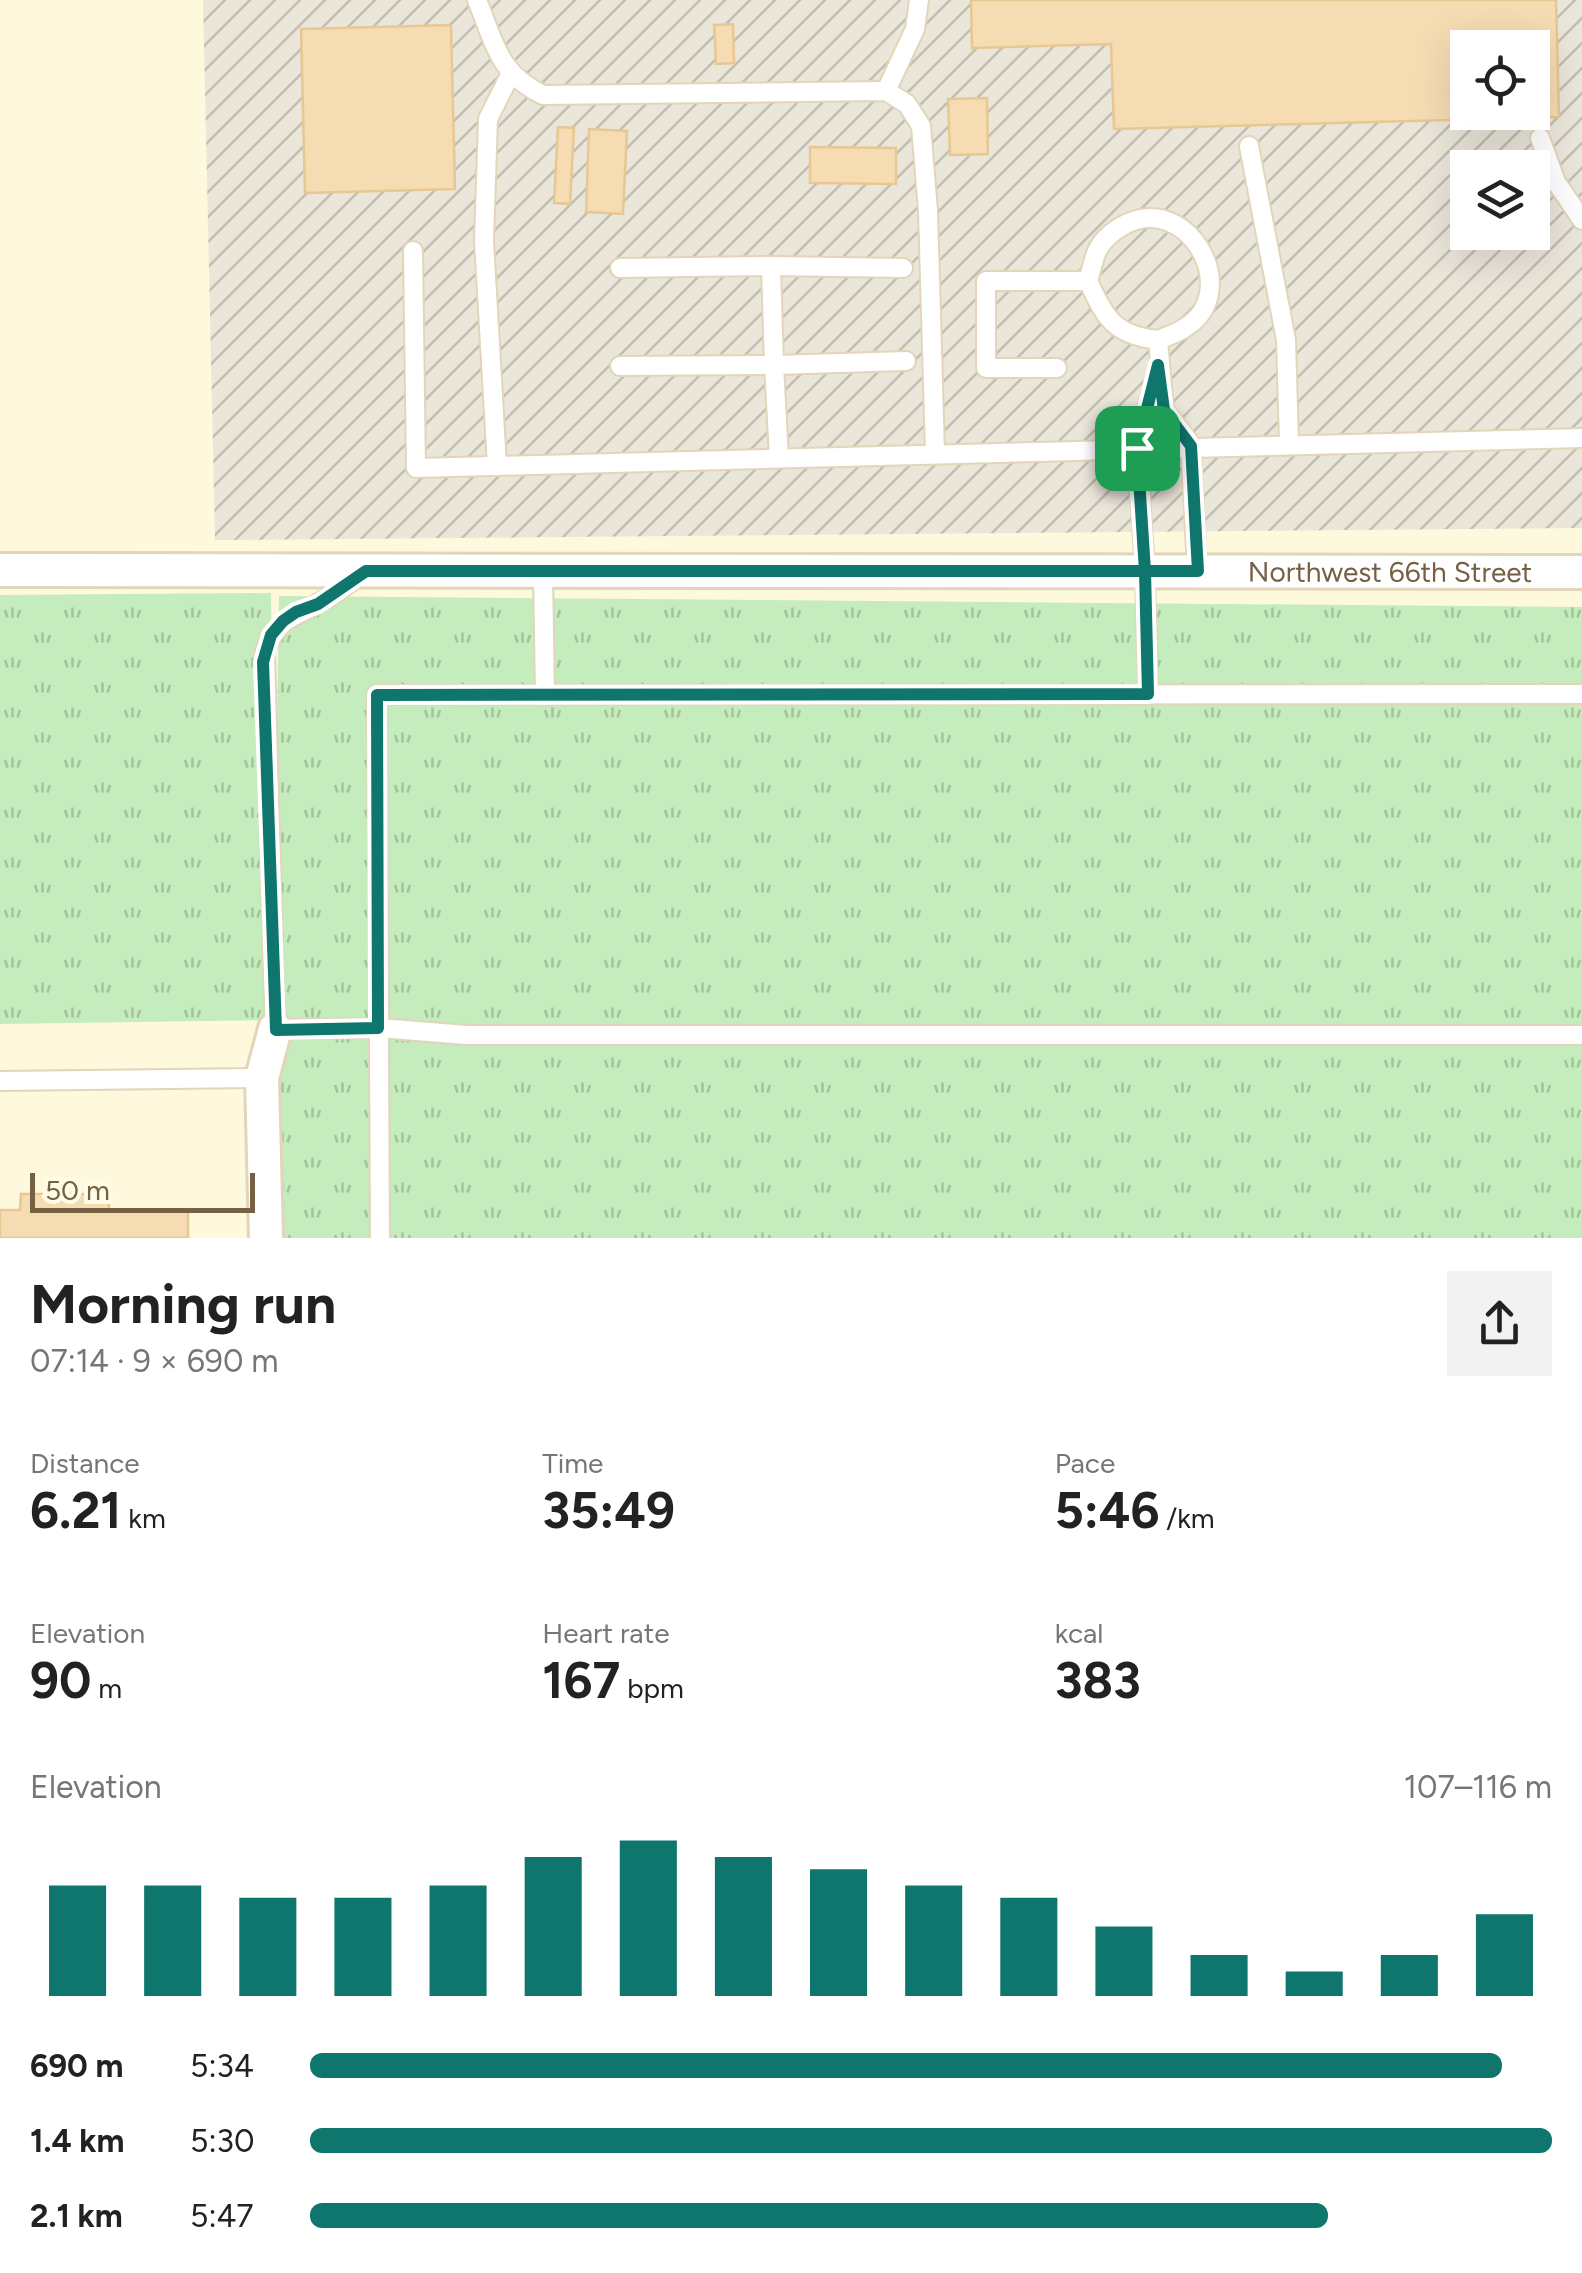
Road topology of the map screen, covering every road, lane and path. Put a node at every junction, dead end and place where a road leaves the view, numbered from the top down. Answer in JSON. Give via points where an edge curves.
{"nodes":[{"id":1,"x":477,"y":0,"type":"edge"},
{"id":2,"x":919,"y":0,"type":"edge"},
{"id":3,"x":511,"y":72,"type":"junction"},
{"id":4,"x":886,"y":92,"type":"junction"},
{"id":5,"x":1540,"y":138,"type":"dead end"},
{"id":6,"x":1249,"y":146,"type":"dead end"},
{"id":7,"x":1582,"y":220,"type":"edge"},
{"id":8,"x":413,"y":251,"type":"dead end"},
{"id":9,"x":771,"y":266,"type":"junction"},
{"id":10,"x":620,"y":268,"type":"dead end"},
{"id":11,"x":903,"y":268,"type":"dead end"},
{"id":12,"x":1088,"y":281,"type":"junction"},
{"id":13,"x":1158,"y":340,"type":"junction"},
{"id":14,"x":906,"y":361,"type":"dead end"},
{"id":15,"x":774,"y":364,"type":"junction"},
{"id":16,"x":1158,"y":365,"type":"junction"},
{"id":17,"x":620,"y":366,"type":"dead end"},
{"id":18,"x":1056,"y":368,"type":"dead end"},
{"id":19,"x":1582,"y":438,"type":"edge"},
{"id":20,"x":1288,"y":444,"type":"junction"},
{"id":21,"x":1191,"y":446,"type":"junction"},
{"id":22,"x":1137,"y":448,"type":"junction"},
{"id":23,"x":936,"y":453,"type":"junction"},
{"id":24,"x":779,"y":458,"type":"junction"},
{"id":25,"x":497,"y":466,"type":"junction"},
{"id":26,"x":0,"y":570,"type":"edge"},
{"id":27,"x":366,"y":571,"type":"junction"},
{"id":28,"x":1145,"y":571,"type":"junction"},
{"id":29,"x":1198,"y":571,"type":"junction"},
{"id":30,"x":543,"y":572,"type":"junction"},
{"id":31,"x":1582,"y":572,"type":"edge"},
{"id":32,"x":1148,"y":694,"type":"junction"},
{"id":33,"x":1582,"y":694,"type":"edge"},
{"id":34,"x":546,"y":696,"type":"junction"},
{"id":35,"x":378,"y":1028,"type":"junction"},
{"id":36,"x":276,"y":1030,"type":"junction"},
{"id":37,"x":1582,"y":1034,"type":"edge"},
{"id":38,"x":262,"y":1078,"type":"junction"},
{"id":39,"x":0,"y":1081,"type":"edge"},
{"id":40,"x":266,"y":1238,"type":"edge"},
{"id":41,"x":380,"y":1238,"type":"edge"}],
"edges":[{"from":1,"to":3,"type":"lane"},
{"from":2,"to":4,"type":"lane","via":[[915,30]]},
{"from":3,"to":4,"type":"lane","via":[[543,95]]},
{"from":3,"to":25,"type":"lane","via":[[488,119],[484,241]]},
{"from":4,"to":23,"type":"lane","via":[[907,104],[921,126]]},
{"from":5,"to":7,"type":"lane","via":[[1556,182]]},
{"from":6,"to":20,"type":"lane","via":[[1286,340]]},
{"from":8,"to":25,"type":"lane","via":[[416,468]]},
{"from":9,"to":10,"type":"lane"},
{"from":9,"to":11,"type":"lane"},
{"from":9,"to":15,"type":"lane"},
{"from":12,"to":13,"type":"lane","via":[[1106,318],[1136,337]]},
{"from":12,"to":13,"type":"lane","via":[[1097,251],[1112,232],[1136,218],[1175,223],[1209,264],[1209,298],[1189,326]]},
{"from":12,"to":18,"type":"lane","via":[[986,281],[986,368]]},
{"from":13,"to":16,"type":"lane"},
{"from":14,"to":15,"type":"lane"},
{"from":15,"to":17,"type":"lane"},
{"from":15,"to":24,"type":"lane"},
{"from":16,"to":21,"type":"lane","via":[[1164,410]]},
{"from":16,"to":22,"type":"lane"},
{"from":19,"to":20,"type":"lane"},
{"from":20,"to":21,"type":"lane"},
{"from":21,"to":22,"type":"lane"},
{"from":21,"to":29,"type":"lane"},
{"from":22,"to":23,"type":"lane"},
{"from":22,"to":28,"type":"lane"},
{"from":23,"to":24,"type":"lane"},
{"from":24,"to":25,"type":"lane"},
{"from":26,"to":27,"type":"street","name":"Northwest 66th Street"},
{"from":27,"to":30,"type":"street","name":"Northwest 66th Street"},
{"from":27,"to":36,"type":"lane","via":[[283,621],[265,651]]},
{"from":28,"to":29,"type":"street","name":"Northwest 66th Street"},
{"from":28,"to":30,"type":"street","name":"Northwest 66th Street"},
{"from":28,"to":32,"type":"lane"},
{"from":29,"to":31,"type":"street","name":"Northwest 66th Street"},
{"from":30,"to":34,"type":"lane"},
{"from":32,"to":33,"type":"lane"},
{"from":32,"to":34,"type":"lane"},
{"from":34,"to":35,"type":"lane","via":[[377,695]]},
{"from":35,"to":36,"type":"lane"},
{"from":35,"to":37,"type":"lane","via":[[468,1035]]},
{"from":35,"to":41,"type":"lane"},
{"from":36,"to":38,"type":"street"},
{"from":38,"to":39,"type":"lane"},
{"from":38,"to":40,"type":"street"}]}
